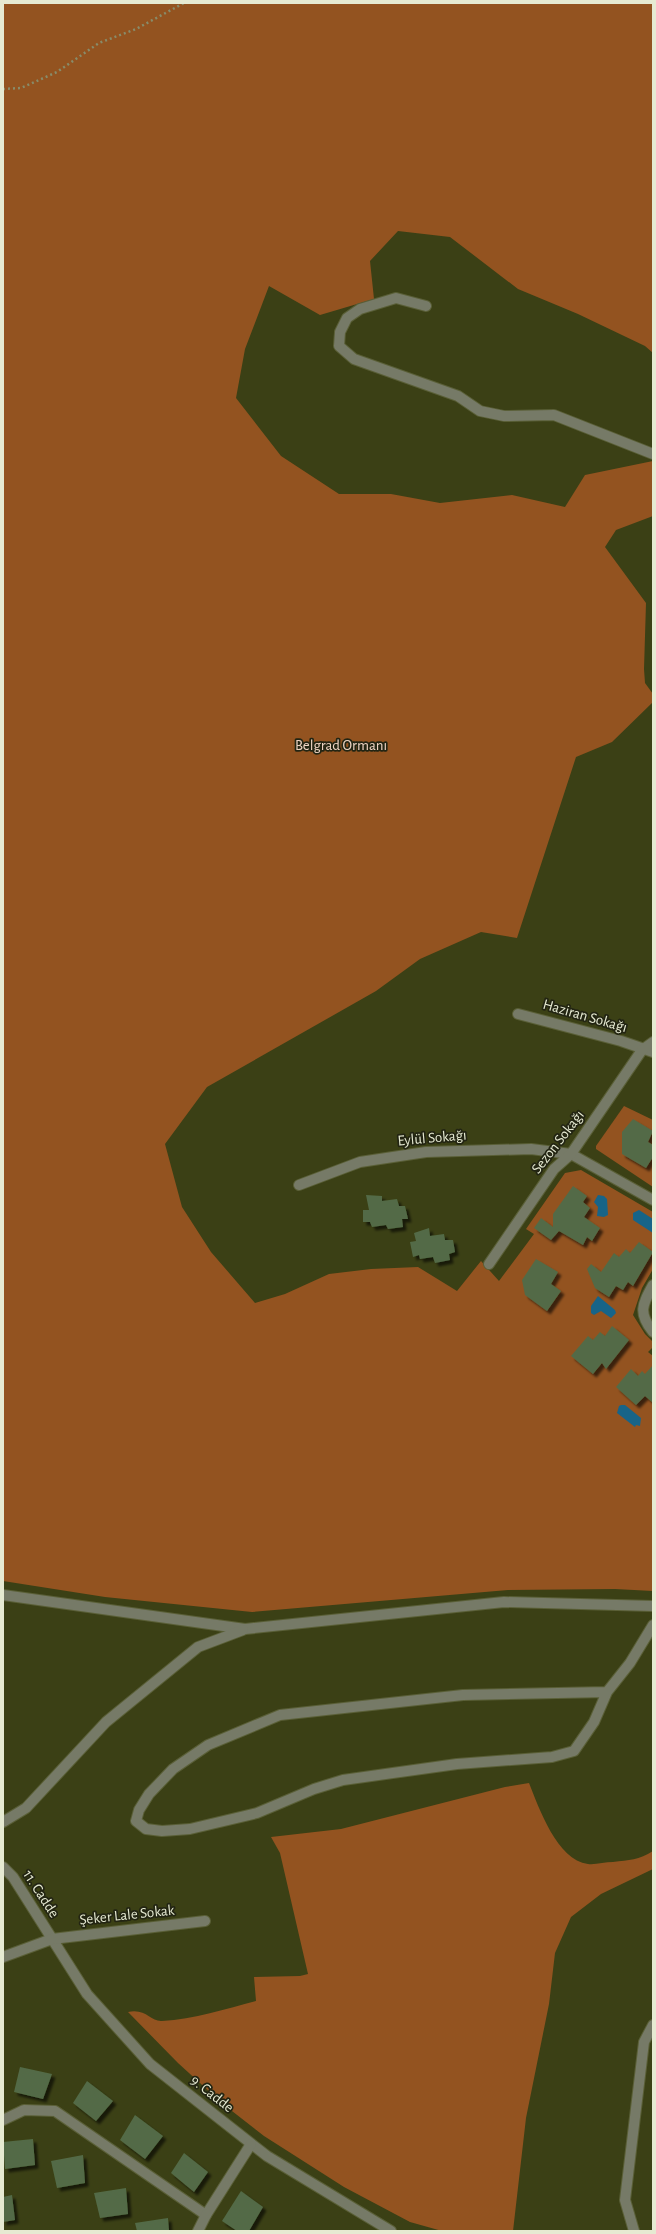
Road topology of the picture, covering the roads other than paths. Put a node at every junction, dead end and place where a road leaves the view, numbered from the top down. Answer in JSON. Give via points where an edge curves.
{"nodes":[{"id":1,"x":426,"y":306,"type":"dead end"},
{"id":2,"x":653,"y":454,"type":"edge"},
{"id":3,"x":518,"y":1014,"type":"dead end"},
{"id":4,"x":653,"y":1042,"type":"edge"},
{"id":5,"x":642,"y":1050,"type":"junction"},
{"id":6,"x":653,"y":1052,"type":"edge"},
{"id":7,"x":571,"y":1154,"type":"junction"},
{"id":8,"x":299,"y":1185,"type":"dead end"},
{"id":9,"x":653,"y":1200,"type":"edge"},
{"id":10,"x":490,"y":1264,"type":"dead end"},
{"id":11,"x":653,"y":1285,"type":"edge"},
{"id":12,"x":653,"y":1332,"type":"edge"},
{"id":13,"x":3,"y":1595,"type":"edge"},
{"id":14,"x":653,"y":1606,"type":"edge"},
{"id":15,"x":653,"y":1625,"type":"edge"},
{"id":16,"x":245,"y":1629,"type":"junction"},
{"id":17,"x":607,"y":1692,"type":"junction"},
{"id":18,"x":3,"y":1822,"type":"edge"},
{"id":19,"x":3,"y":1867,"type":"edge"},
{"id":20,"x":205,"y":1921,"type":"dead end"},
{"id":21,"x":52,"y":1939,"type":"junction"},
{"id":22,"x":3,"y":1957,"type":"edge"},
{"id":23,"x":653,"y":2025,"type":"edge"},
{"id":24,"x":3,"y":2120,"type":"edge"},
{"id":25,"x":251,"y":2144,"type":"junction"},
{"id":26,"x":206,"y":2215,"type":"junction"},
{"id":27,"x":198,"y":2231,"type":"edge"},
{"id":28,"x":391,"y":2231,"type":"edge"},
{"id":29,"x":634,"y":2231,"type":"edge"}],
"edges":[{"from":1,"to":2,"type":"street","via":[[396,298],[360,309],[347,318],[340,332],[339,346],[354,359],[458,396],[480,411],[504,416],[554,415]]},
{"from":3,"to":5,"type":"street","name":"Haziran Sokağı","via":[[621,1041]]},
{"from":4,"to":5,"type":"street","name":"Sezon Sokağı"},
{"from":5,"to":6,"type":"street","name":"Haziran Sokağı"},
{"from":5,"to":7,"type":"street","name":"Sezon Sokağı"},
{"from":7,"to":8,"type":"street","name":"Eylül Sokağı","via":[[531,1149],[426,1152],[360,1162]]},
{"from":7,"to":9,"type":"street"},
{"from":7,"to":10,"type":"street","name":"Sezon Sokağı","via":[[554,1169]]},
{"from":11,"to":12,"type":"street","via":[[644,1300],[643,1312],[645,1321]]},
{"from":13,"to":16,"type":"street"},
{"from":14,"to":16,"type":"street","via":[[504,1602]]},
{"from":15,"to":17,"type":"street","via":[[630,1663]]},
{"from":16,"to":18,"type":"street","via":[[198,1647],[106,1722],[26,1808]]},
{"from":17,"to":17,"type":"street","via":[[594,1722],[574,1751],[552,1757],[457,1764],[344,1780],[314,1789],[257,1813],[190,1829],[146,1829],[136,1821],[139,1810],[149,1794],[174,1769],[208,1744],[280,1716],[463,1695]]},
{"from":19,"to":21,"type":"street","name":"11. Cadde","via":[[13,1877]]},
{"from":20,"to":21,"type":"street","name":"Şeker Lale Sokak"},
{"from":21,"to":22,"type":"street","name":"Şeker Lale Sokak"},
{"from":21,"to":25,"type":"street","name":"9. Cadde","via":[[87,1994],[150,2064]]},
{"from":23,"to":29,"type":"street","via":[[644,2042],[625,2200]]},
{"from":24,"to":26,"type":"street","via":[[24,2110],[54,2111]]},
{"from":25,"to":26,"type":"street"},
{"from":25,"to":28,"type":"street","name":"9. Cadde"},
{"from":26,"to":27,"type":"street"}]}
